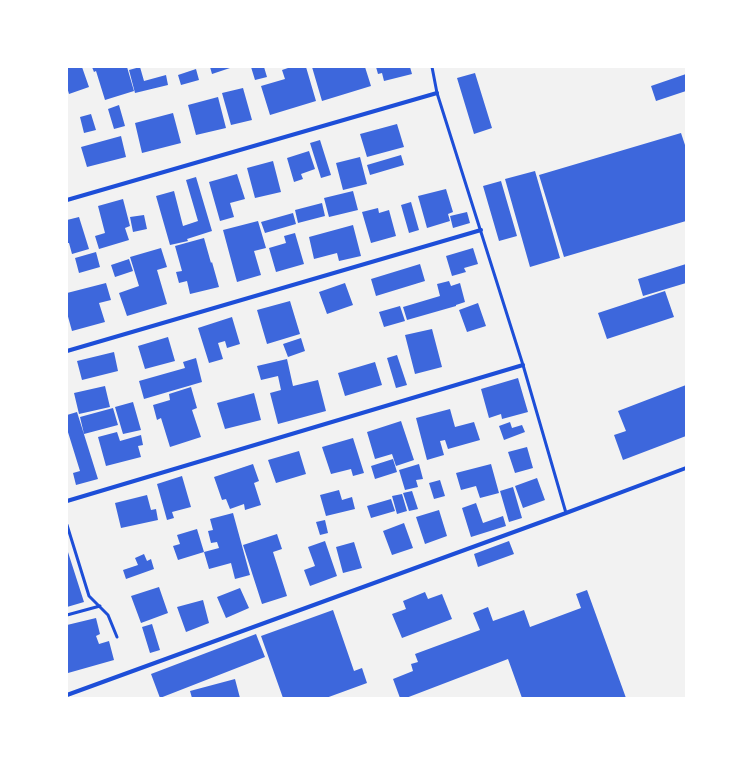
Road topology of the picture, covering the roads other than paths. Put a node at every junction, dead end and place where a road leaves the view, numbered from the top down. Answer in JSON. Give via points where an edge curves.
{"nodes":[{"id":1,"x":432,"y":67,"type":"edge"},
{"id":2,"x":437,"y":93,"type":"junction"},
{"id":3,"x":67,"y":200,"type":"edge"},
{"id":4,"x":481,"y":230,"type":"junction"},
{"id":5,"x":67,"y":351,"type":"edge"},
{"id":6,"x":523,"y":364,"type":"junction"},
{"id":7,"x":686,"y":468,"type":"edge"},
{"id":8,"x":67,"y":500,"type":"edge"},
{"id":9,"x":566,"y":513,"type":"junction"},
{"id":10,"x":67,"y":525,"type":"edge"},
{"id":11,"x":100,"y":606,"type":"junction"},
{"id":12,"x":67,"y":615,"type":"edge"},
{"id":13,"x":117,"y":637,"type":"dead end"},
{"id":14,"x":67,"y":695,"type":"edge"}],
"edges":[{"from":1,"to":2,"type":"lane"},
{"from":2,"to":3,"type":"street"},
{"from":2,"to":4,"type":"lane"},
{"from":4,"to":5,"type":"street"},
{"from":4,"to":6,"type":"lane"},
{"from":6,"to":8,"type":"street"},
{"from":6,"to":9,"type":"lane"},
{"from":7,"to":9,"type":"street"},
{"from":9,"to":14,"type":"street"},
{"from":10,"to":11,"type":"lane","via":[[89,596]]},
{"from":11,"to":12,"type":"lane"},
{"from":11,"to":13,"type":"lane","via":[[108,615]]}]}
